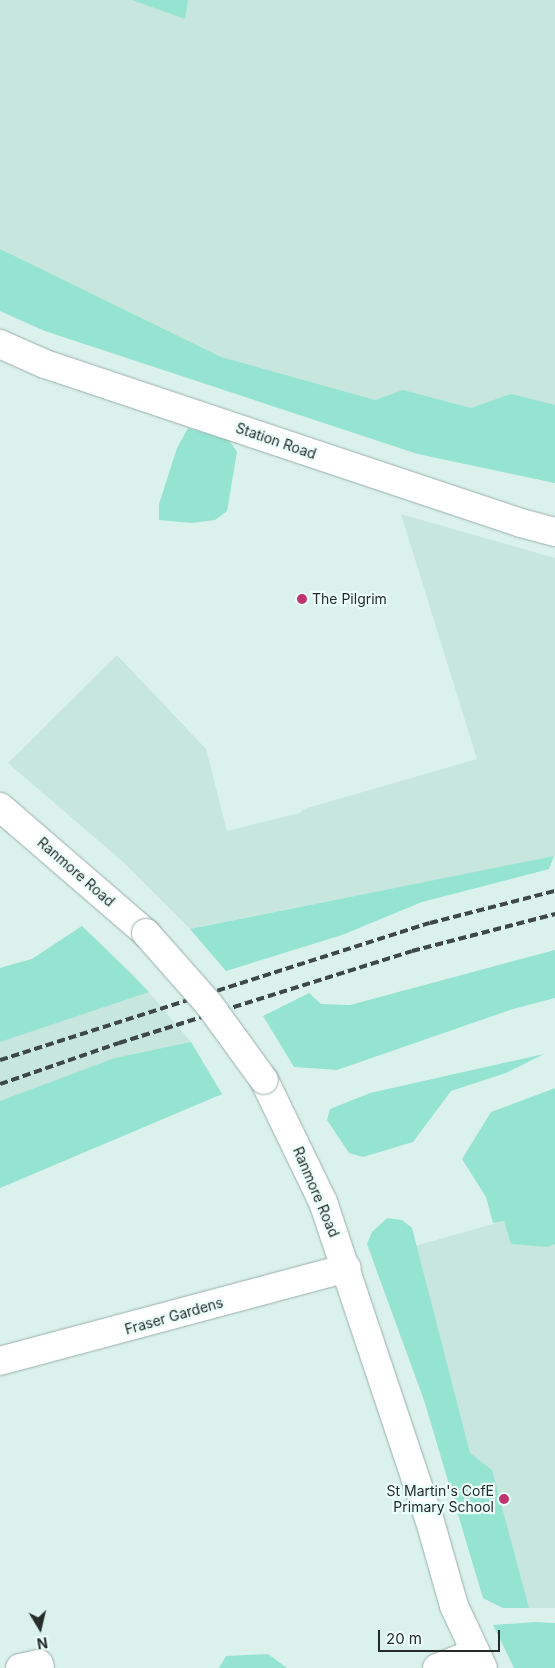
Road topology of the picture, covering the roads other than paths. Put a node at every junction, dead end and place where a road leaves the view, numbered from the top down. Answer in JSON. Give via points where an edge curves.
{"nodes":[{"id":1,"x":0,"y":344,"type":"edge"},
{"id":2,"x":555,"y":532,"type":"edge"},
{"id":3,"x":0,"y":807,"type":"edge"},
{"id":4,"x":347,"y":1268,"type":"junction"},
{"id":5,"x":0,"y":1361,"type":"edge"},
{"id":6,"x":478,"y":1660,"type":"edge"},
{"id":7,"x":20,"y":1668,"type":"edge"},
{"id":8,"x":40,"y":1668,"type":"edge"},
{"id":9,"x":437,"y":1668,"type":"edge"}],
"edges":[{"from":1,"to":2,"type":"street","name":"Station Road","via":[[45,364]]},
{"from":3,"to":4,"type":"street","name":"Ranmore Road","bridge":true,"via":[[146,933],[208,1003],[264,1080],[323,1202]]},
{"from":4,"to":5,"type":"street","name":"Fraser Gardens"},
{"from":4,"to":6,"type":"street","name":"Ranmore Road","via":[[429,1518],[454,1606]]},
{"from":6,"to":9,"type":"street"},
{"from":7,"to":8,"type":"street","via":[[39,1664]]}]}
